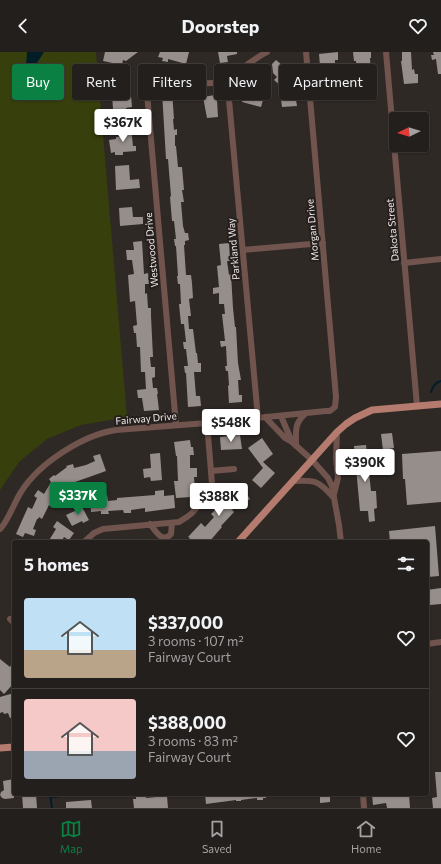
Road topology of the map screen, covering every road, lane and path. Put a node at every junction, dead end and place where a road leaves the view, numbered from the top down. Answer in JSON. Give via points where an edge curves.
{"nodes":[{"id":1,"x":266,"y":52,"type":"edge"},
{"id":2,"x":306,"y":52,"type":"edge"},
{"id":3,"x":386,"y":52,"type":"edge"},
{"id":4,"x":246,"y":64,"type":"edge"},
{"id":5,"x":214,"y":83,"type":"edge"},
{"id":6,"x":229,"y":100,"type":"edge"},
{"id":7,"x":323,"y":243,"type":"junction"},
{"id":8,"x":243,"y":250,"type":"junction"},
{"id":9,"x":441,"y":259,"type":"edge"},
{"id":10,"x":404,"y":262,"type":"junction"},
{"id":11,"x":441,"y":404,"type":"edge"},
{"id":12,"x":417,"y":406,"type":"junction"},
{"id":13,"x":335,"y":407,"type":"joint"},
{"id":14,"x":306,"y":414,"type":"junction"},
{"id":15,"x":281,"y":416,"type":"junction"},
{"id":16,"x":265,"y":417,"type":"junction"},
{"id":17,"x":258,"y":418,"type":"junction"},
{"id":18,"x":207,"y":423,"type":"junction"},
{"id":19,"x":176,"y":425,"type":"junction"},
{"id":20,"x":337,"y":432,"type":"junction"},
{"id":21,"x":294,"y":444,"type":"junction"},
{"id":22,"x":312,"y":460,"type":"junction"},
{"id":23,"x":234,"y":469,"type":"dead end"},
{"id":24,"x":211,"y":471,"type":"junction"},
{"id":25,"x":293,"y":481,"type":"junction"},
{"id":26,"x":334,"y":497,"type":"junction"},
{"id":27,"x":172,"y":523,"type":"junction"},
{"id":28,"x":150,"y":524,"type":"junction"},
{"id":29,"x":0,"y":529,"type":"edge"},
{"id":30,"x":86,"y":540,"type":"edge"},
{"id":31,"x":240,"y":540,"type":"edge"},
{"id":32,"x":341,"y":540,"type":"edge"},
{"id":33,"x":441,"y":642,"type":"edge"},
{"id":34,"x":429,"y":644,"type":"edge"},
{"id":35,"x":12,"y":747,"type":"edge"},
{"id":36,"x":0,"y":748,"type":"edge"},
{"id":37,"x":362,"y":796,"type":"edge"},
{"id":38,"x":364,"y":808,"type":"edge"}],
"edges":[{"from":1,"to":4,"type":"street"},
{"from":2,"to":7,"type":"street","name":"Morgan Drive"},
{"from":3,"to":10,"type":"street","name":"Dakota Street"},
{"from":5,"to":19,"type":"street","name":"Westwood Drive","via":[[194,82],[158,72],[151,74],[147,81]]},
{"from":6,"to":8,"type":"street","name":"Parkland Way"},
{"from":7,"to":8,"type":"street"},
{"from":7,"to":13,"type":"street","name":"Morgan Drive"},
{"from":8,"to":17,"type":"street","name":"Parkland Way"},
{"from":9,"to":10,"type":"street"},
{"from":10,"to":12,"type":"street","name":"Dakota Street"},
{"from":11,"to":12,"type":"main road"},
{"from":12,"to":20,"type":"main road","via":[[372,410],[354,418]]},
{"from":13,"to":14,"type":"street","name":"Fairway Drive"},
{"from":14,"to":15,"type":"street","name":"Fairway Drive"},
{"from":14,"to":21,"type":"street","via":[[296,426]]},
{"from":15,"to":16,"type":"street","name":"Fairway Drive"},
{"from":15,"to":21,"type":"street"},
{"from":16,"to":17,"type":"street","name":"Fairway Drive"},
{"from":16,"to":21,"type":"street"},
{"from":17,"to":18,"type":"street","name":"Fairway Drive"},
{"from":18,"to":19,"type":"street","name":"Fairway Drive"},
{"from":18,"to":24,"type":"street"},
{"from":19,"to":29,"type":"street","name":"Fairway Drive","via":[[106,432],[70,448],[50,462],[26,485]]},
{"from":20,"to":22,"type":"main road"},
{"from":20,"to":26,"type":"street","via":[[338,478]]},
{"from":21,"to":22,"type":"street"},
{"from":22,"to":25,"type":"main road"},
{"from":22,"to":26,"type":"street","via":[[330,481]]},
{"from":23,"to":24,"type":"street"},
{"from":24,"to":27,"type":"street","via":[[212,484],[206,497],[187,517]]},
{"from":25,"to":26,"type":"street","via":[[318,482]]},
{"from":25,"to":31,"type":"main road"},
{"from":26,"to":32,"type":"street"},
{"from":27,"to":28,"type":"street"},
{"from":27,"to":28,"type":"street","via":[[171,534],[163,538]]},
{"from":28,"to":30,"type":"street","via":[[103,529]]},
{"from":33,"to":34,"type":"street"},
{"from":35,"to":36,"type":"main road"},
{"from":37,"to":38,"type":"street"}]}
